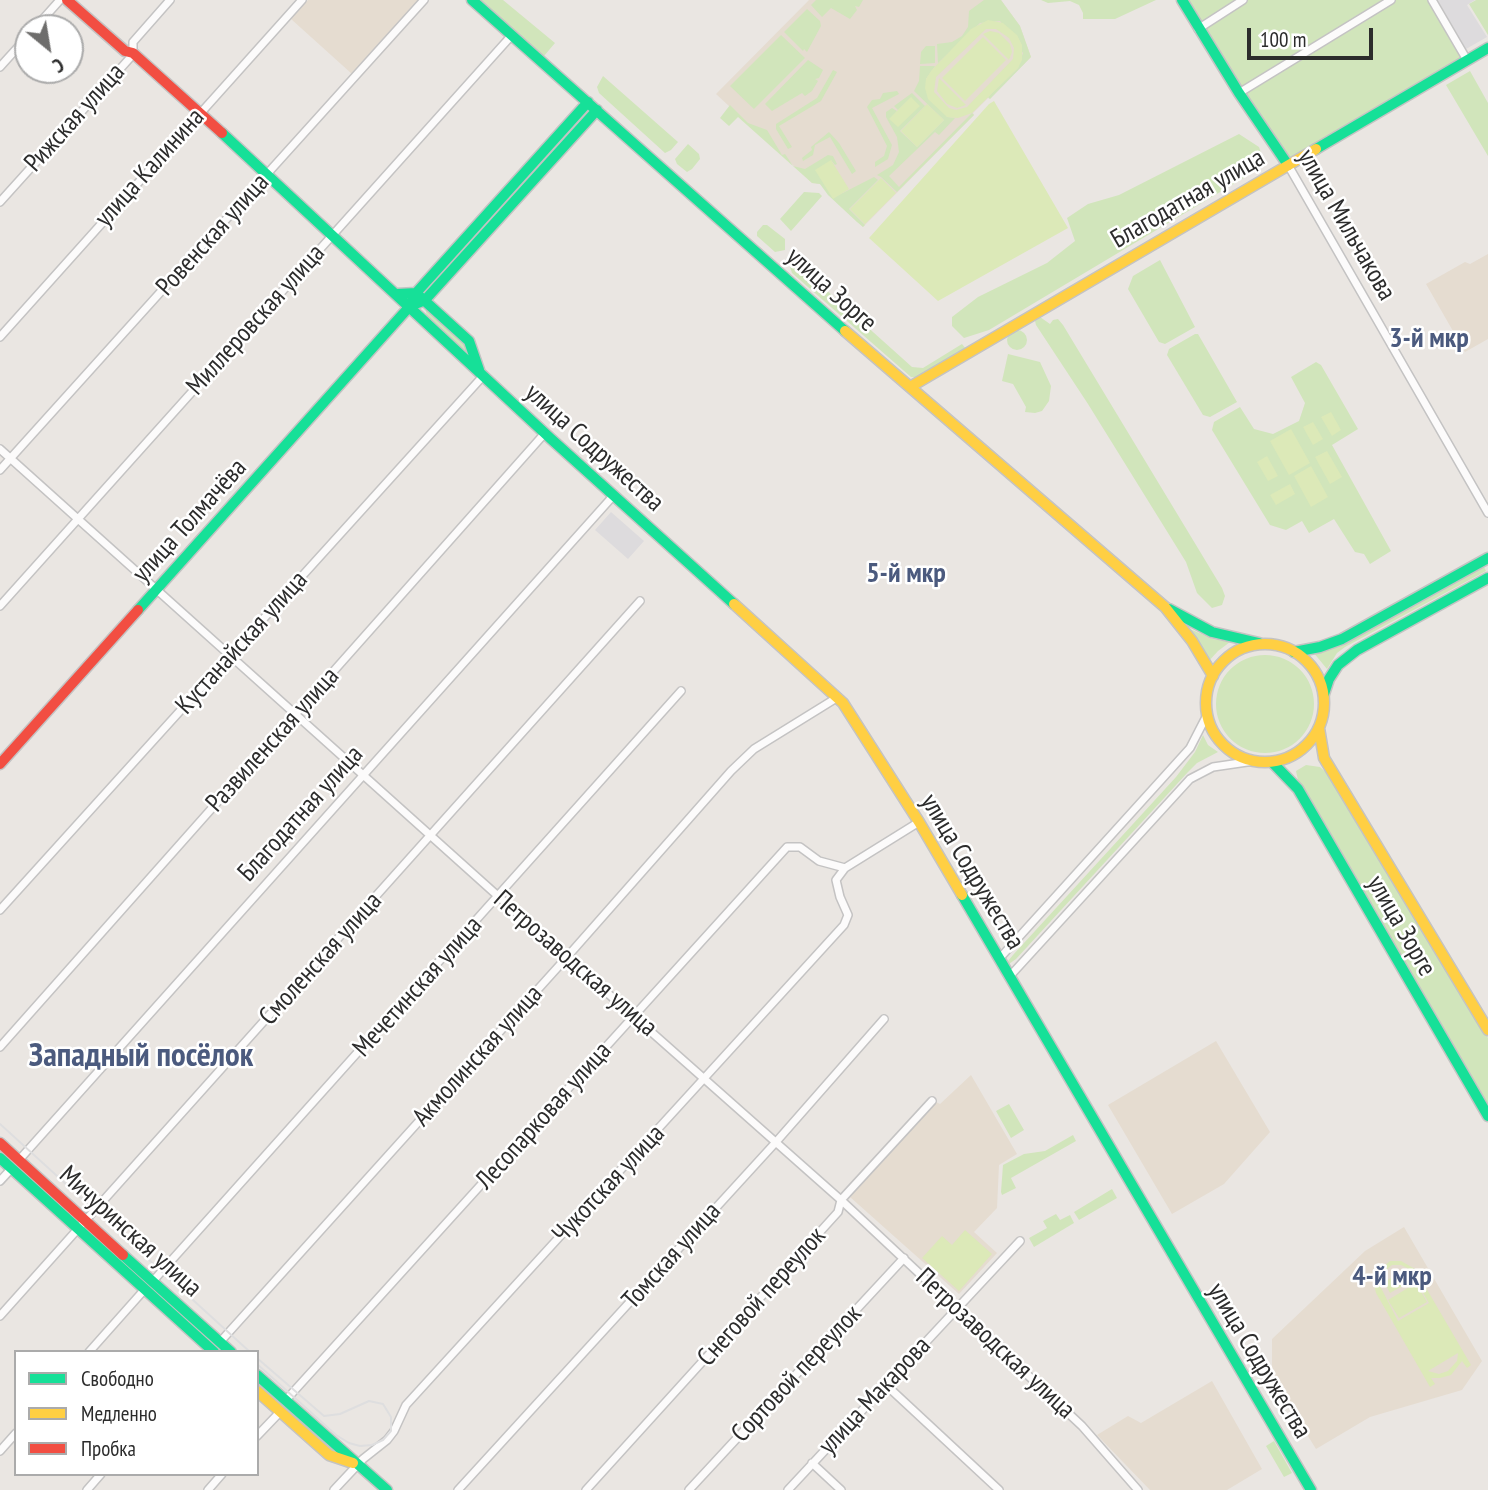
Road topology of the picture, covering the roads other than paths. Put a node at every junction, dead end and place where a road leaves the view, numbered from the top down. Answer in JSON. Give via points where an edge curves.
{"nodes":[{"id":1,"x":60,"y":0,"type":"edge"},
{"id":2,"x":67,"y":0,"type":"edge"},
{"id":3,"x":170,"y":0,"type":"edge"},
{"id":4,"x":302,"y":0,"type":"edge"},
{"id":5,"x":424,"y":0,"type":"edge"},
{"id":6,"x":472,"y":0,"type":"edge"},
{"id":7,"x":1182,"y":0,"type":"edge"},
{"id":8,"x":1243,"y":0,"type":"edge"},
{"id":9,"x":1391,"y":0,"type":"edge"},
{"id":10,"x":1432,"y":0,"type":"edge"},
{"id":11,"x":48,"y":14,"type":"edge"},
{"id":12,"x":1198,"y":29,"type":"junction"},
{"id":13,"x":512,"y":35,"type":"junction"},
{"id":14,"x":1488,"y":48,"type":"edge"},
{"id":15,"x":14,"y":52,"type":"edge"},
{"id":16,"x":133,"y":53,"type":"junction"},
{"id":17,"x":1467,"y":60,"type":"junction"},
{"id":18,"x":0,"y":67,"type":"edge"},
{"id":19,"x":1239,"y":93,"type":"junction"},
{"id":20,"x":588,"y":102,"type":"junction"},
{"id":21,"x":597,"y":110,"type":"junction"},
{"id":22,"x":199,"y":113,"type":"junction"},
{"id":23,"x":1288,"y":165,"type":"junction"},
{"id":24,"x":268,"y":174,"type":"junction"},
{"id":25,"x":0,"y":202,"type":"edge"},
{"id":26,"x":333,"y":235,"type":"junction"},
{"id":27,"x":416,"y":293,"type":"junction"},
{"id":28,"x":397,"y":294,"type":"junction"},
{"id":29,"x":425,"y":300,"type":"junction"},
{"id":30,"x":410,"y":306,"type":"junction"},
{"id":31,"x":0,"y":337,"type":"edge"},
{"id":32,"x":481,"y":373,"type":"junction"},
{"id":33,"x":909,"y":387,"type":"junction"},
{"id":34,"x":545,"y":433,"type":"junction"},
{"id":35,"x":0,"y":449,"type":"edge"},
{"id":36,"x":10,"y":458,"type":"junction"},
{"id":37,"x":0,"y":470,"type":"edge"},
{"id":38,"x":614,"y":495,"type":"junction"},
{"id":39,"x":1488,"y":513,"type":"edge"},
{"id":40,"x":79,"y":518,"type":"junction"},
{"id":41,"x":1488,"y":558,"type":"edge"},
{"id":42,"x":1488,"y":578,"type":"edge"},
{"id":43,"x":157,"y":589,"type":"junction"},
{"id":44,"x":640,"y":601,"type":"dead end"},
{"id":45,"x":0,"y":606,"type":"edge"},
{"id":46,"x":1165,"y":607,"type":"junction"},
{"id":47,"x":1262,"y":644,"type":"junction"},
{"id":48,"x":1294,"y":652,"type":"junction"},
{"id":49,"x":231,"y":655,"type":"junction"},
{"id":50,"x":1213,"y":676,"type":"junction"},
{"id":51,"x":681,"y":691,"type":"dead end"},
{"id":52,"x":1324,"y":695,"type":"junction"},
{"id":53,"x":838,"y":697,"type":"junction"},
{"id":54,"x":297,"y":714,"type":"junction"},
{"id":55,"x":1207,"y":715,"type":"junction"},
{"id":56,"x":1319,"y":728,"type":"junction"},
{"id":57,"x":1254,"y":761,"type":"junction"},
{"id":58,"x":1272,"y":762,"type":"junction"},
{"id":59,"x":0,"y":764,"type":"edge"},
{"id":60,"x":364,"y":775,"type":"junction"},
{"id":61,"x":919,"y":822,"type":"junction"},
{"id":62,"x":431,"y":835,"type":"junction"},
{"id":63,"x":845,"y":867,"type":"junction"},
{"id":64,"x":499,"y":897,"type":"junction"},
{"id":65,"x":0,"y":910,"type":"edge"},
{"id":66,"x":567,"y":957,"type":"junction"},
{"id":67,"x":999,"y":959,"type":"junction"},
{"id":68,"x":1010,"y":976,"type":"junction"},
{"id":69,"x":635,"y":1016,"type":"junction"},
{"id":70,"x":884,"y":1020,"type":"dead end"},
{"id":71,"x":1488,"y":1030,"type":"edge"},
{"id":72,"x":0,"y":1047,"type":"edge"},
{"id":73,"x":706,"y":1079,"type":"junction"},
{"id":74,"x":932,"y":1101,"type":"dead end"},
{"id":75,"x":1488,"y":1116,"type":"edge"},
{"id":76,"x":776,"y":1142,"type":"junction"},
{"id":77,"x":0,"y":1143,"type":"edge"},
{"id":78,"x":0,"y":1158,"type":"edge"},
{"id":79,"x":15,"y":1164,"type":"junction"},
{"id":80,"x":0,"y":1181,"type":"edge"},
{"id":81,"x":841,"y":1200,"type":"junction"},
{"id":82,"x":86,"y":1220,"type":"junction"},
{"id":83,"x":78,"y":1229,"type":"junction"},
{"id":84,"x":1020,"y":1241,"type":"dead end"},
{"id":85,"x":904,"y":1258,"type":"junction"},
{"id":86,"x":153,"y":1281,"type":"junction"},
{"id":87,"x":145,"y":1289,"type":"junction"},
{"id":88,"x":958,"y":1309,"type":"junction"},
{"id":89,"x":0,"y":1316,"type":"edge"},
{"id":90,"x":220,"y":1342,"type":"junction"},
{"id":91,"x":91,"y":1350,"type":"edge"},
{"id":92,"x":211,"y":1350,"type":"edge"},
{"id":93,"x":229,"y":1350,"type":"edge"},
{"id":94,"x":259,"y":1377,"type":"edge"},
{"id":95,"x":886,"y":1384,"type":"junction"},
{"id":96,"x":259,"y":1393,"type":"edge"},
{"id":97,"x":285,"y":1401,"type":"junction"},
{"id":98,"x":280,"y":1412,"type":"junction"},
{"id":99,"x":259,"y":1434,"type":"edge"},
{"id":100,"x":14,"y":1435,"type":"edge"},
{"id":101,"x":0,"y":1451,"type":"edge"},
{"id":102,"x":813,"y":1463,"type":"junction"},
{"id":103,"x":358,"y":1465,"type":"junction"},
{"id":104,"x":99,"y":1476,"type":"edge"},
{"id":105,"x":220,"y":1476,"type":"edge"},
{"id":106,"x":87,"y":1490,"type":"edge"},
{"id":107,"x":208,"y":1490,"type":"edge"},
{"id":108,"x":334,"y":1490,"type":"edge"},
{"id":109,"x":387,"y":1490,"type":"edge"},
{"id":110,"x":458,"y":1490,"type":"edge"},
{"id":111,"x":586,"y":1490,"type":"edge"},
{"id":112,"x":690,"y":1490,"type":"edge"},
{"id":113,"x":788,"y":1490,"type":"edge"},
{"id":114,"x":841,"y":1490,"type":"edge"},
{"id":115,"x":999,"y":1490,"type":"edge"},
{"id":116,"x":1138,"y":1490,"type":"edge"},
{"id":117,"x":1311,"y":1490,"type":"edge"}],
"edges":[{"from":1,"to":11,"type":"street"},
{"from":2,"to":16,"type":"street","name":"улица Содружества"},
{"from":3,"to":16,"type":"street","name":"Рижская улица","via":[[132,42]]},
{"from":4,"to":22,"type":"street","name":"улица Калинина"},
{"from":5,"to":24,"type":"street","name":"Ровенская улица"},
{"from":6,"to":13,"type":"street","name":"улица Зорге"},
{"from":7,"to":12,"type":"street","name":"улица Мильчакова"},
{"from":8,"to":12,"type":"street"},
{"from":9,"to":19,"type":"street"},
{"from":10,"to":17,"type":"street"},
{"from":12,"to":19,"type":"street","name":"улица Мильчакова"},
{"from":13,"to":20,"type":"street","name":"улица Зорге"},
{"from":13,"to":26,"type":"street","name":"Миллеровская улица"},
{"from":14,"to":17,"type":"street","name":"Благодатная улица"},
{"from":15,"to":18,"type":"street"},
{"from":16,"to":22,"type":"street","name":"улица Содружества"},
{"from":16,"to":25,"type":"street","name":"Рижская улица"},
{"from":17,"to":23,"type":"street","name":"Благодатная улица"},
{"from":19,"to":23,"type":"street","name":"улица Мильчакова"},
{"from":20,"to":21,"type":"street","name":"улица Зорге"},
{"from":20,"to":27,"type":"street","name":"улица Толмачёва"},
{"from":21,"to":29,"type":"street","name":"улица Толмачёва"},
{"from":21,"to":33,"type":"street","name":"улица Зорге"},
{"from":22,"to":24,"type":"street","name":"улица Содружества"},
{"from":22,"to":31,"type":"street","name":"улица Калинина"},
{"from":23,"to":33,"type":"street","name":"Благодатная улица"},
{"from":23,"to":39,"type":"street","name":"улица Мильчакова"},
{"from":24,"to":26,"type":"street","name":"улица Содружества"},
{"from":24,"to":36,"type":"street","name":"Ровенская улица"},
{"from":26,"to":28,"type":"street","name":"улица Содружества"},
{"from":26,"to":40,"type":"street","name":"Миллеровская улица"},
{"from":27,"to":28,"type":"street"},
{"from":27,"to":29,"type":"street","name":"улица Содружества"},
{"from":27,"to":30,"type":"street","name":"улица Толмачёва"},
{"from":28,"to":30,"type":"street","name":"улица Содружества"},
{"from":29,"to":30,"type":"street","name":"улица Толмачёва"},
{"from":29,"to":32,"type":"street","name":"улица Содружества","via":[[469,341]]},
{"from":30,"to":32,"type":"street","name":"улица Содружества"},
{"from":30,"to":43,"type":"street","name":"улица Толмачёва"},
{"from":32,"to":34,"type":"street","name":"улица Содружества"},
{"from":32,"to":49,"type":"street","name":"Кустанайская улица"},
{"from":33,"to":46,"type":"street","name":"улица Зорге"},
{"from":34,"to":38,"type":"street","name":"улица Содружества"},
{"from":34,"to":54,"type":"street","name":"Развиленская улица"},
{"from":35,"to":36,"type":"street","name":"Петрозаводская улица"},
{"from":36,"to":37,"type":"street","name":"Ровенская улица"},
{"from":36,"to":40,"type":"street","name":"Петрозаводская улица"},
{"from":38,"to":53,"type":"street","name":"улица Содружества"},
{"from":38,"to":60,"type":"street","name":"Благодатная улица"},
{"from":40,"to":43,"type":"street","name":"Петрозаводская улица"},
{"from":40,"to":45,"type":"street","name":"Миллеровская улица"},
{"from":41,"to":48,"type":"street","via":[[1342,639]]},
{"from":42,"to":52,"type":"street","via":[[1357,650],[1338,666]]},
{"from":43,"to":49,"type":"street","name":"Петрозаводская улица"},
{"from":43,"to":59,"type":"street","name":"улица Толмачёва"},
{"from":44,"to":62,"type":"street","name":"Смоленская улица"},
{"from":46,"to":47,"type":"street","name":"улица Зорге","via":[[1212,632]]},
{"from":46,"to":50,"type":"street","name":"улица Зорге"},
{"from":47,"to":48,"type":"street"},
{"from":47,"to":50,"type":"street","via":[[1225,660]]},
{"from":48,"to":52,"type":"street","via":[[1314,670]]},
{"from":49,"to":54,"type":"street","name":"Петрозаводская улица"},
{"from":49,"to":65,"type":"street","name":"Кустанайская улица"},
{"from":50,"to":55,"type":"street"},
{"from":51,"to":64,"type":"street","name":"Мечетинская улица"},
{"from":52,"to":56,"type":"street"},
{"from":53,"to":61,"type":"street","name":"улица Содружества"},
{"from":53,"to":66,"type":"street","name":"Акмолинская улица","via":[[754,749],[731,771]]},
{"from":54,"to":60,"type":"street","name":"Петрозаводская улица"},
{"from":54,"to":72,"type":"street","name":"Развиленская улица"},
{"from":55,"to":57,"type":"street","via":[[1224,745]]},
{"from":55,"to":67,"type":"street","via":[[1190,748]]},
{"from":56,"to":58,"type":"street","via":[[1300,751]]},
{"from":56,"to":71,"type":"street","name":"улица Зорге","via":[[1324,758]]},
{"from":57,"to":58,"type":"street"},
{"from":57,"to":68,"type":"street","via":[[1213,767],[1191,779]]},
{"from":58,"to":75,"type":"street","name":"улица Зорге","via":[[1298,789]]},
{"from":60,"to":62,"type":"street","name":"Петрозаводская улица"},
{"from":60,"to":79,"type":"street","name":"Благодатная улица"},
{"from":61,"to":63,"type":"street"},
{"from":61,"to":67,"type":"street","name":"улица Содружества"},
{"from":62,"to":64,"type":"street","name":"Петрозаводская улица"},
{"from":62,"to":82,"type":"street","name":"Смоленская улица"},
{"from":63,"to":69,"type":"street","name":"Лесопарковая улица","via":[[819,861],[800,847],[787,848]]},
{"from":63,"to":73,"type":"street","name":"Чукотская улица","via":[[835,880],[848,915],[844,925]]},
{"from":64,"to":66,"type":"street","name":"Петрозаводская улица"},
{"from":64,"to":86,"type":"street","name":"Мечетинская улица"},
{"from":66,"to":69,"type":"street","name":"Петрозаводская улица"},
{"from":66,"to":90,"type":"street","name":"Акмолинская улица"},
{"from":67,"to":68,"type":"street","name":"улица Содружества"},
{"from":68,"to":117,"type":"street","name":"улица Содружества"},
{"from":69,"to":73,"type":"street","name":"Петрозаводская улица"},
{"from":69,"to":97,"type":"street","name":"Лесопарковая улица"},
{"from":70,"to":76,"type":"street","name":"Томская улица"},
{"from":73,"to":76,"type":"street","name":"Петрозаводская улица"},
{"from":73,"to":103,"type":"street","name":"Чукотская улица","via":[[406,1405],[387,1440]]},
{"from":74,"to":81,"type":"street","name":"Снеговой переулок"},
{"from":76,"to":81,"type":"street","name":"Петрозаводская улица"},
{"from":76,"to":110,"type":"street","name":"Томская улица"},
{"from":77,"to":79,"type":"street","name":"Мичуринская улица"},
{"from":78,"to":79,"type":"street","name":"Мичуринская улица"},
{"from":79,"to":80,"type":"street","name":"Благодатная улица"},
{"from":79,"to":82,"type":"street","name":"Мичуринская улица"},
{"from":79,"to":83,"type":"street","name":"Мичуринская улица"},
{"from":81,"to":85,"type":"street","name":"Петрозаводская улица"},
{"from":81,"to":111,"type":"street","name":"Снеговой переулок","via":[[838,1212]]},
{"from":82,"to":83,"type":"street","name":"Смоленская улица"},
{"from":82,"to":86,"type":"street","name":"Мичуринская улица"},
{"from":83,"to":87,"type":"street","name":"Мичуринская улица"},
{"from":83,"to":89,"type":"street","name":"Смоленская улица"},
{"from":84,"to":88,"type":"street","name":"улица Макарова"},
{"from":85,"to":88,"type":"street","name":"Петрозаводская улица"},
{"from":85,"to":112,"type":"street","name":"Сортовой переулок"},
{"from":86,"to":90,"type":"street","name":"Мичуринская улица"},
{"from":87,"to":91,"type":"street"},
{"from":87,"to":92,"type":"street","name":"Мичуринская улица"},
{"from":88,"to":95,"type":"street","name":"улица Макарова"},
{"from":88,"to":116,"type":"street","name":"Петрозаводская улица","via":[[1082,1426]]},
{"from":90,"to":93,"type":"street","name":"Мичуринская улица"},
{"from":94,"to":97,"type":"street"},
{"from":95,"to":102,"type":"street","name":"улица Макарова"},
{"from":95,"to":115,"type":"street"},
{"from":96,"to":98,"type":"street"},
{"from":97,"to":103,"type":"street"},
{"from":98,"to":99,"type":"street"},
{"from":98,"to":103,"type":"street","via":[[329,1455]]},
{"from":100,"to":101,"type":"street"},
{"from":102,"to":113,"type":"street","name":"улица Макарова"},
{"from":102,"to":114,"type":"street"},
{"from":103,"to":108,"type":"street","name":"Чукотская улица"},
{"from":103,"to":109,"type":"street"},
{"from":104,"to":106,"type":"street"},
{"from":105,"to":107,"type":"street"}]}
